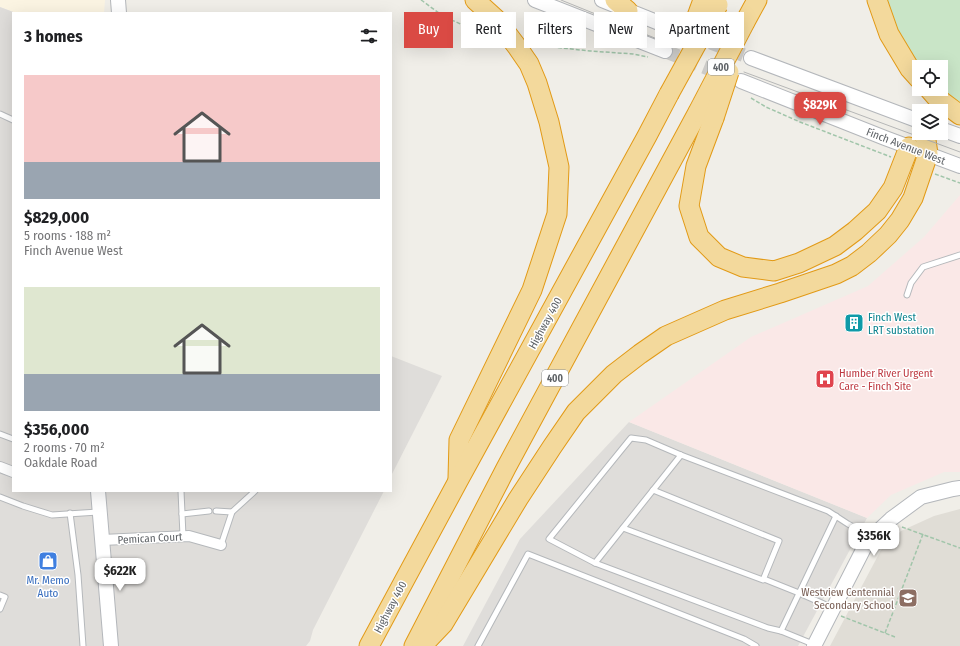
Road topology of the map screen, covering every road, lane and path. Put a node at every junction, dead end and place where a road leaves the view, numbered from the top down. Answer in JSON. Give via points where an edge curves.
{"nodes":[{"id":1,"x":118,"y":0,"type":"edge"},
{"id":2,"x":421,"y":0,"type":"edge"},
{"id":3,"x":475,"y":0,"type":"edge"},
{"id":4,"x":535,"y":0,"type":"edge"},
{"id":5,"x":602,"y":0,"type":"edge"},
{"id":6,"x":757,"y":0,"type":"edge"},
{"id":7,"x":877,"y":0,"type":"edge"},
{"id":8,"x":714,"y":2,"type":"edge"},
{"id":9,"x":622,"y":5,"type":"edge"},
{"id":10,"x":119,"y":12,"type":"edge"},
{"id":11,"x":655,"y":20,"type":"edge"},
{"id":12,"x":461,"y":24,"type":"edge"},
{"id":13,"x":562,"y":48,"type":"edge"},
{"id":14,"x":665,"y":51,"type":"tunnel mouth"},
{"id":15,"x":649,"y":57,"type":"dead end"},
{"id":16,"x":751,"y":58,"type":"tunnel mouth"},
{"id":17,"x":912,"y":71,"type":"edge"},
{"id":18,"x":741,"y":81,"type":"tunnel mouth"},
{"id":19,"x":748,"y":96,"type":"dead end"},
{"id":20,"x":935,"y":96,"type":"edge"},
{"id":21,"x":0,"y":114,"type":"edge"},
{"id":22,"x":706,"y":115,"type":"junction"},
{"id":23,"x":960,"y":115,"type":"edge"},
{"id":24,"x":12,"y":120,"type":"edge"},
{"id":25,"x":912,"y":122,"type":"edge"},
{"id":26,"x":948,"y":132,"type":"edge"},
{"id":27,"x":960,"y":136,"type":"edge"},
{"id":28,"x":926,"y":140,"type":"edge"},
{"id":29,"x":909,"y":147,"type":"junction"},
{"id":30,"x":928,"y":154,"type":"junction"},
{"id":31,"x":894,"y":158,"type":"dead end"},
{"id":32,"x":960,"y":166,"type":"edge"},
{"id":33,"x":937,"y":175,"type":"dead end"},
{"id":34,"x":960,"y":183,"type":"edge"},
{"id":35,"x":960,"y":255,"type":"edge"},
{"id":36,"x":907,"y":295,"type":"dead end"},
{"id":37,"x":0,"y":434,"type":"edge"},
{"id":38,"x":12,"y":439,"type":"edge"},
{"id":39,"x":681,"y":455,"type":"junction"},
{"id":40,"x":0,"y":467,"type":"edge"},
{"id":41,"x":12,"y":472,"type":"edge"},
{"id":42,"x":458,"y":481,"type":"junction"},
{"id":43,"x":960,"y":488,"type":"edge"},
{"id":44,"x":653,"y":490,"type":"junction"},
{"id":45,"x":98,"y":492,"type":"edge"},
{"id":46,"x":181,"y":492,"type":"edge"},
{"id":47,"x":253,"y":492,"type":"edge"},
{"id":48,"x":0,"y":497,"type":"edge"},
{"id":49,"x":209,"y":511,"type":"dead end"},
{"id":50,"x":216,"y":511,"type":"dead end"},
{"id":51,"x":100,"y":512,"type":"junction"},
{"id":52,"x":232,"y":512,"type":"junction"},
{"id":53,"x":70,"y":513,"type":"junction"},
{"id":54,"x":182,"y":514,"type":"junction"},
{"id":55,"x":836,"y":516,"type":"junction"},
{"id":56,"x":902,"y":527,"type":"dead end"},
{"id":57,"x":623,"y":528,"type":"junction"},
{"id":58,"x":923,"y":534,"type":"junction"},
{"id":59,"x":183,"y":536,"type":"junction"},
{"id":60,"x":873,"y":537,"type":"junction"},
{"id":61,"x":102,"y":540,"type":"junction"},
{"id":62,"x":221,"y":545,"type":"joint"},
{"id":63,"x":960,"y":548,"type":"edge"},
{"id":64,"x":595,"y":563,"type":"junction"},
{"id":65,"x":764,"y":579,"type":"junction"},
{"id":66,"x":798,"y":593,"type":"junction"},
{"id":67,"x":0,"y":595,"type":"edge"},
{"id":68,"x":0,"y":609,"type":"edge"},
{"id":69,"x":836,"y":612,"type":"junction"},
{"id":70,"x":781,"y":631,"type":"junction"},
{"id":71,"x":885,"y":633,"type":"junction"},
{"id":72,"x":895,"y":637,"type":"dead end"},
{"id":73,"x":814,"y":645,"type":"edge"},
{"id":74,"x":83,"y":646,"type":"edge"},
{"id":75,"x":111,"y":646,"type":"edge"},
{"id":76,"x":369,"y":646,"type":"edge"},
{"id":77,"x":414,"y":646,"type":"edge"},
{"id":78,"x":422,"y":646,"type":"edge"},
{"id":79,"x":478,"y":646,"type":"edge"},
{"id":80,"x":756,"y":646,"type":"edge"}],
"edges":[{"from":1,"to":10,"type":"main road"},
{"from":2,"to":12,"type":"path"},
{"from":3,"to":42,"type":"highway","via":[[496,20],[528,64],[549,122],[559,167],[557,214],[532,290],[459,440]]},
{"from":4,"to":14,"type":"main road"},
{"from":5,"to":9,"type":"main road"},
{"from":6,"to":22,"type":"highway","bridge":true,"via":[[744,22]]},
{"from":7,"to":17,"type":"highway","via":[[889,34]]},
{"from":8,"to":42,"type":"highway","name":"Highway 400","bridge":true,"via":[[647,136]]},
{"from":9,"to":11,"type":"main road"},
{"from":13,"to":15,"type":"path"},
{"from":16,"to":25,"type":"main road","via":[[847,93]]},
{"from":18,"to":29,"type":"main road","name":"Finch Avenue West"},
{"from":19,"to":31,"type":"path","via":[[800,122]]},
{"from":20,"to":23,"type":"highway"},
{"from":21,"to":24,"type":"lane"},
{"from":22,"to":29,"type":"highway","via":[[689,206],[698,237],[719,257],[743,267],[774,270],[799,263],[835,246],[877,211],[893,188]]},
{"from":22,"to":77,"type":"highway","number":"400","via":[[510,461]]},
{"from":26,"to":27,"type":"main road"},
{"from":28,"to":30,"type":"highway"},
{"from":29,"to":30,"type":"main road","name":"Finch Avenue West"},
{"from":30,"to":32,"type":"main road","name":"Finch Avenue West"},
{"from":30,"to":78,"type":"highway","via":[[913,198],[900,220],[888,235],[852,266],[836,274],[725,310],[672,333],[614,374],[576,412],[552,446],[443,624]]},
{"from":33,"to":34,"type":"path"},
{"from":35,"to":36,"type":"lane","via":[[923,267],[911,282]]},
{"from":37,"to":38,"type":"lane"},
{"from":39,"to":44,"type":"lane"},
{"from":39,"to":55,"type":"lane"},
{"from":39,"to":64,"type":"lane","via":[[646,440],[631,438],[549,539]]},
{"from":40,"to":41,"type":"street"},
{"from":42,"to":76,"type":"highway","name":"Highway 400"},
{"from":43,"to":60,"type":"main road","via":[[921,497],[891,519]]},
{"from":44,"to":57,"type":"lane"},
{"from":44,"to":65,"type":"lane","via":[[779,541]]},
{"from":45,"to":51,"type":"main road"},
{"from":46,"to":54,"type":"lane"},
{"from":47,"to":52,"type":"lane"},
{"from":48,"to":53,"type":"lane","via":[[52,514]]},
{"from":49,"to":54,"type":"lane"},
{"from":50,"to":52,"type":"lane"},
{"from":51,"to":53,"type":"lane"},
{"from":51,"to":61,"type":"main road"},
{"from":52,"to":62,"type":"lane"},
{"from":53,"to":74,"type":"lane"},
{"from":54,"to":59,"type":"lane"},
{"from":55,"to":60,"type":"lane"},
{"from":55,"to":66,"type":"lane"},
{"from":56,"to":58,"type":"path"},
{"from":57,"to":64,"type":"lane"},
{"from":57,"to":65,"type":"lane"},
{"from":58,"to":63,"type":"path"},
{"from":58,"to":71,"type":"path"},
{"from":59,"to":61,"type":"street","name":"Pemican Court"},
{"from":59,"to":62,"type":"street","name":"Pemican Court"},
{"from":60,"to":69,"type":"main road","via":[[864,548]]},
{"from":61,"to":75,"type":"main road"},
{"from":64,"to":70,"type":"lane"},
{"from":65,"to":66,"type":"lane"},
{"from":66,"to":69,"type":"lane"},
{"from":66,"to":70,"type":"lane"},
{"from":67,"to":68,"type":"lane","via":[[5,597]]},
{"from":69,"to":71,"type":"path"},
{"from":69,"to":73,"type":"main road"},
{"from":70,"to":73,"type":"lane"},
{"from":71,"to":72,"type":"path"},
{"from":79,"to":80,"type":"lane","via":[[528,554],[744,639]]}]}
